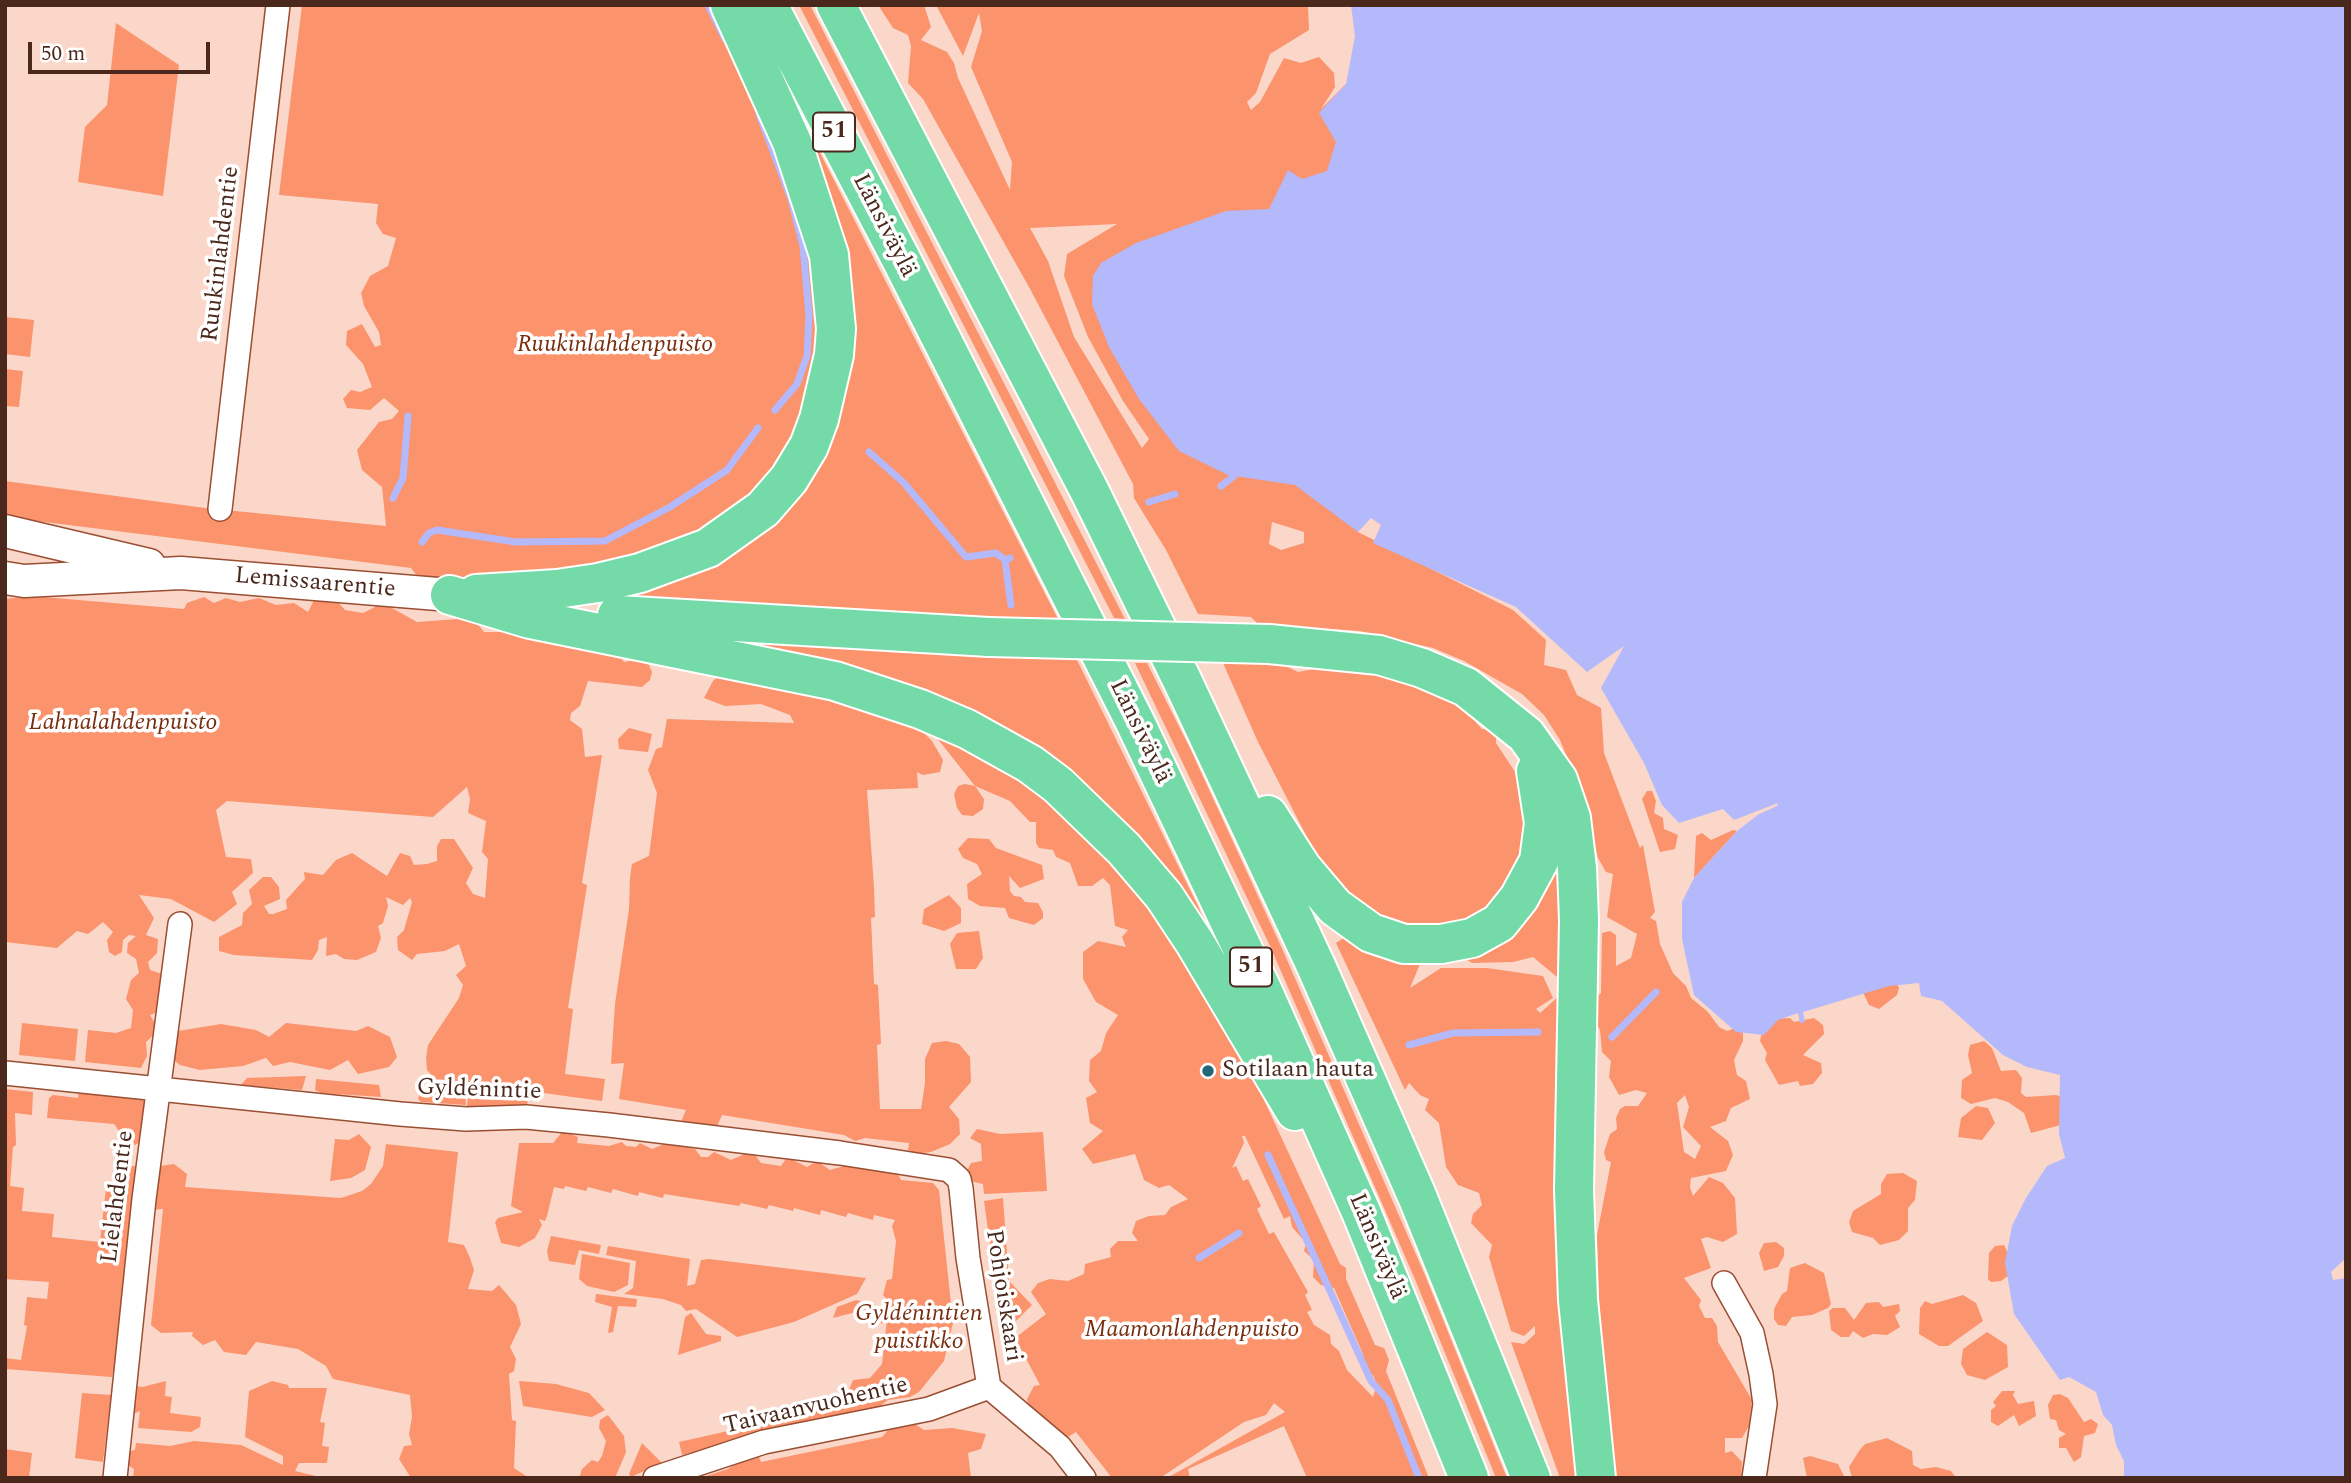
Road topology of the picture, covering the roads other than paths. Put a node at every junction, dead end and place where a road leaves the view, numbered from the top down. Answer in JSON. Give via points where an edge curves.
{"nodes":[{"id":1,"x":278,"y":5,"type":"edge"},
{"id":2,"x":730,"y":5,"type":"edge"},
{"id":3,"x":768,"y":5,"type":"edge"},
{"id":4,"x":836,"y":5,"type":"edge"},
{"id":5,"x":220,"y":509,"type":"dead end"},
{"id":6,"x":5,"y":531,"type":"edge"},
{"id":7,"x":181,"y":573,"type":"junction"},
{"id":8,"x":5,"y":578,"type":"edge"},
{"id":9,"x":450,"y":595,"type":"junction"},
{"id":10,"x":1182,"y":680,"type":"junction"},
{"id":11,"x":1526,"y":735,"type":"junction"},
{"id":12,"x":180,"y":924,"type":"dead end"},
{"id":13,"x":5,"y":1073,"type":"edge"},
{"id":14,"x":159,"y":1090,"type":"junction"},
{"id":15,"x":949,"y":1170,"type":"joint"},
{"id":16,"x":1363,"y":1214,"type":"junction"},
{"id":17,"x":1724,"y":1283,"type":"dead end"},
{"id":18,"x":989,"y":1387,"type":"junction"},
{"id":19,"x":115,"y":1478,"type":"edge"},
{"id":20,"x":655,"y":1478,"type":"edge"},
{"id":21,"x":1084,"y":1478,"type":"edge"},
{"id":22,"x":1469,"y":1478,"type":"edge"},
{"id":23,"x":1531,"y":1478,"type":"edge"},
{"id":24,"x":1596,"y":1478,"type":"edge"},
{"id":25,"x":1754,"y":1478,"type":"edge"}],
"edges":[{"from":1,"to":5,"type":"street","name":"Ruukinlahdentie"},
{"from":2,"to":9,"type":"highway","via":[[807,181],[829,255],[834,355],[809,446],[763,509],[718,542],[688,556],[640,573],[557,589]]},
{"from":3,"to":16,"type":"highway","name":"Länsiväylä","number":"51","via":[[1135,722]]},
{"from":4,"to":10,"type":"highway","number":"51","via":[[1090,492]]},
{"from":6,"to":7,"type":"main road","name":"Lemissaarentie"},
{"from":7,"to":8,"type":"main road","name":"Lemissaarentie"},
{"from":7,"to":9,"type":"main road","name":"Lemissaarentie"},
{"from":9,"to":11,"type":"highway","bridge":true,"via":[[609,615],[989,637],[1269,645],[1379,655],[1466,687]]},
{"from":9,"to":16,"type":"highway","via":[[530,619],[835,681],[932,714],[1030,764],[1124,849],[1164,896],[1280,1089]]},
{"from":10,"to":11,"type":"highway","via":[[1310,878],[1335,907],[1371,933],[1404,944],[1472,938],[1499,923],[1519,898],[1538,861],[1544,823]]},
{"from":10,"to":23,"type":"highway","number":"51","via":[[1411,1183]]},
{"from":11,"to":24,"type":"highway","via":[[1558,780],[1571,818],[1577,868],[1574,1190],[1578,1300]]},
{"from":12,"to":14,"type":"street","name":"Lielahdentie"},
{"from":13,"to":14,"type":"street","name":"Gyldénintie"},
{"from":14,"to":15,"type":"street","name":"Gyldénintie","via":[[433,1117],[526,1117],[609,1125]]},
{"from":14,"to":19,"type":"street","name":"Lielahdentie"},
{"from":15,"to":18,"type":"street","name":"Pohjoiskaari","via":[[961,1188],[967,1256]]},
{"from":16,"to":22,"type":"highway","name":"Länsiväylä","number":"51"},
{"from":17,"to":25,"type":"street","via":[[1752,1333],[1761,1374],[1765,1404]]},
{"from":18,"to":20,"type":"street","name":"Taivaanvuohentie","via":[[929,1409],[764,1442]]},
{"from":18,"to":21,"type":"street","name":"Pohjoiskaari","via":[[1060,1447]]}]}
